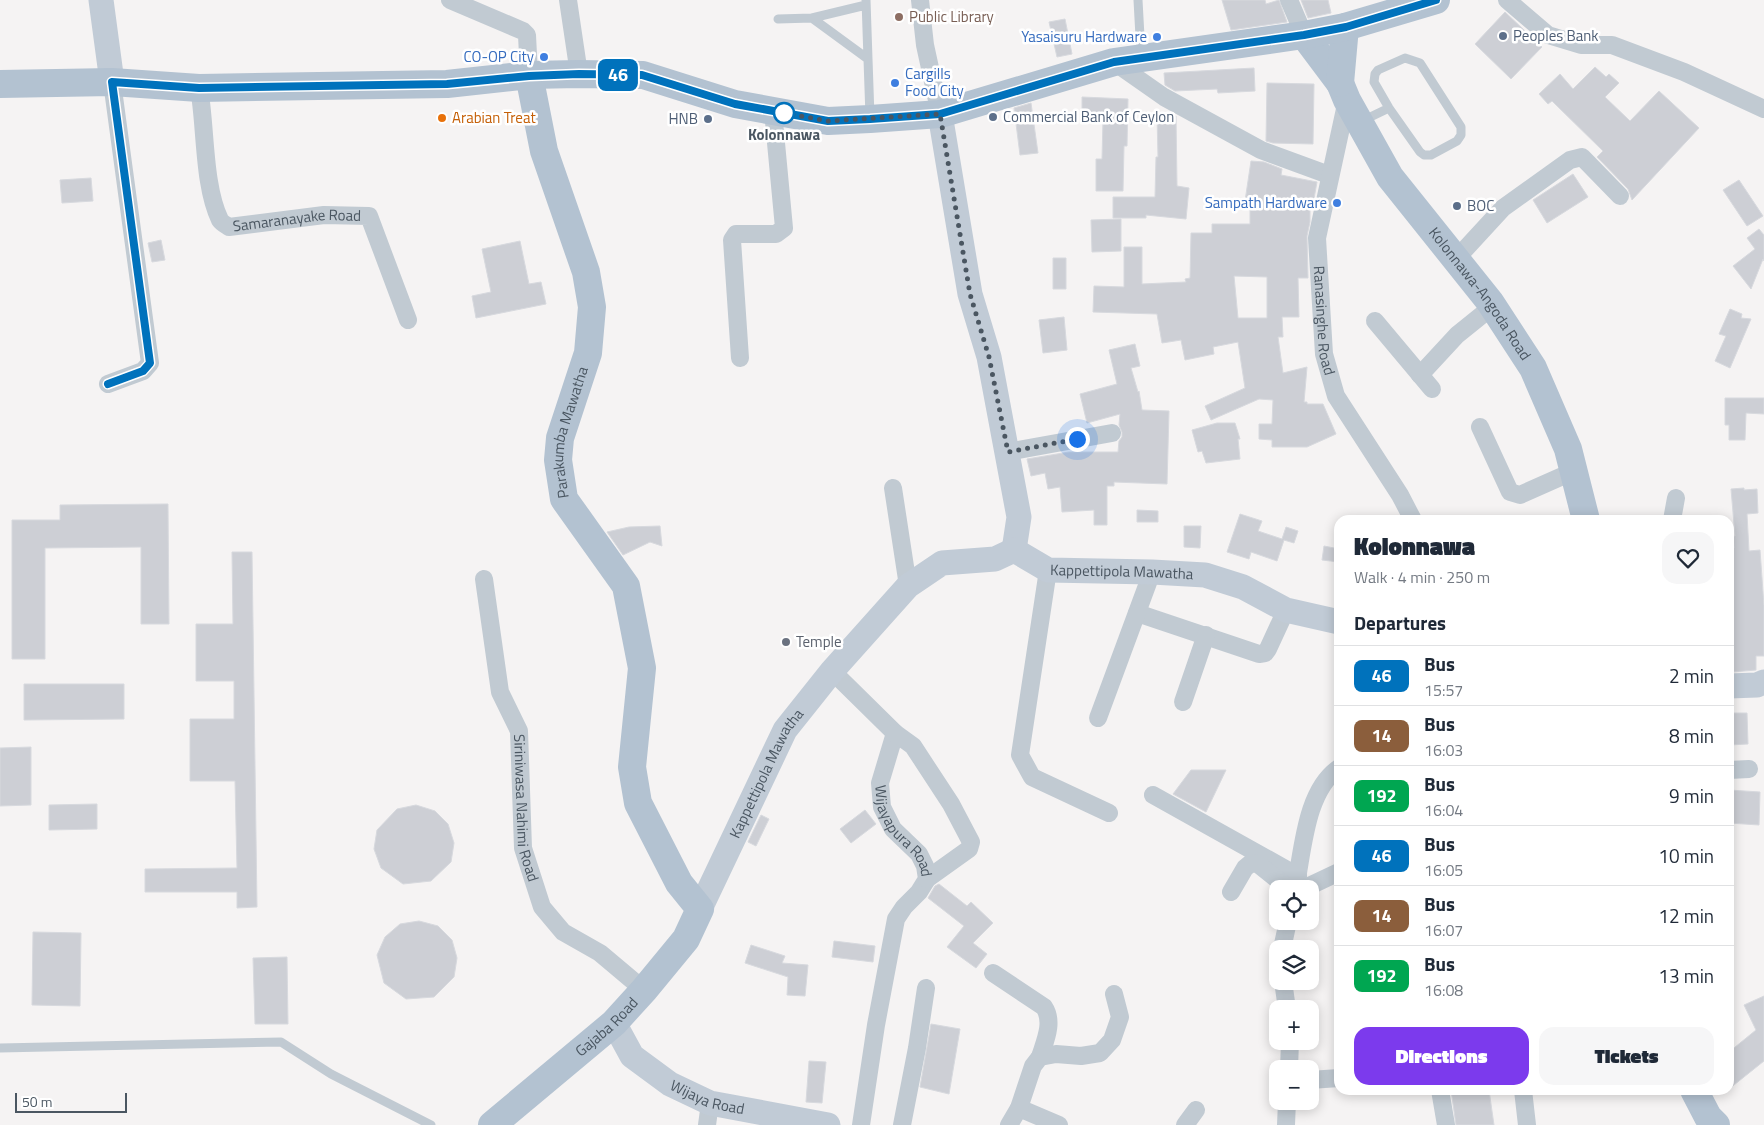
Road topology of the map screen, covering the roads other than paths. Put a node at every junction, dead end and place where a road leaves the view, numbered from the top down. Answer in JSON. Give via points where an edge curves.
{"nodes":[{"id":1,"x":101,"y":0,"type":"edge"},
{"id":2,"x":450,"y":0,"type":"edge"},
{"id":3,"x":568,"y":0,"type":"edge"},
{"id":4,"x":920,"y":0,"type":"edge"},
{"id":5,"x":1138,"y":0,"type":"edge"},
{"id":6,"x":1289,"y":0,"type":"edge"},
{"id":7,"x":1436,"y":0,"type":"edge"},
{"id":8,"x":1507,"y":0,"type":"edge"},
{"id":9,"x":866,"y":3,"type":"edge"},
{"id":10,"x":812,"y":18,"type":"junction"},
{"id":11,"x":778,"y":19,"type":"dead end"},
{"id":12,"x":1346,"y":27,"type":"junction"},
{"id":13,"x":1304,"y":35,"type":"junction"},
{"id":14,"x":1141,"y":58,"type":"junction"},
{"id":15,"x":868,"y":59,"type":"junction"},
{"id":16,"x":1114,"y":62,"type":"junction"},
{"id":17,"x":579,"y":74,"type":"junction"},
{"id":18,"x":529,"y":76,"type":"junction"},
{"id":19,"x":112,"y":82,"type":"junction"},
{"id":20,"x":0,"y":84,"type":"edge"},
{"id":21,"x":199,"y":88,"type":"junction"},
{"id":22,"x":1349,"y":102,"type":"junction"},
{"id":23,"x":1389,"y":108,"type":"junction"},
{"id":24,"x":1764,"y":108,"type":"edge"},
{"id":25,"x":773,"y":111,"type":"junction"},
{"id":26,"x":940,"y":114,"type":"junction"},
{"id":27,"x":870,"y":119,"type":"junction"},
{"id":28,"x":1330,"y":175,"type":"junction"},
{"id":29,"x":1620,"y":196,"type":"dead end"},
{"id":30,"x":1456,"y":258,"type":"junction"},
{"id":31,"x":1492,"y":306,"type":"junction"},
{"id":32,"x":408,"y":320,"type":"dead end"},
{"id":33,"x":1375,"y":321,"type":"dead end"},
{"id":34,"x":740,"y":358,"type":"dead end"},
{"id":35,"x":1420,"y":375,"type":"junction"},
{"id":36,"x":108,"y":384,"type":"dead end"},
{"id":37,"x":1432,"y":389,"type":"dead end"},
{"id":38,"x":1480,"y":427,"type":"dead end"},
{"id":39,"x":1112,"y":433,"type":"dead end"},
{"id":40,"x":1008,"y":452,"type":"junction"},
{"id":41,"x":1574,"y":471,"type":"junction"},
{"id":42,"x":892,"y":488,"type":"dead end"},
{"id":43,"x":1676,"y":498,"type":"dead end"},
{"id":44,"x":1410,"y":515,"type":"edge"},
{"id":45,"x":1585,"y":515,"type":"edge"},
{"id":46,"x":1673,"y":515,"type":"edge"},
{"id":47,"x":1014,"y":550,"type":"junction"},
{"id":48,"x":1048,"y":570,"type":"junction"},
{"id":49,"x":1152,"y":572,"type":"junction"},
{"id":50,"x":484,"y":579,"type":"dead end"},
{"id":51,"x":908,"y":586,"type":"junction"},
{"id":52,"x":1286,"y":610,"type":"junction"},
{"id":53,"x":1137,"y":612,"type":"junction"},
{"id":54,"x":1334,"y":621,"type":"edge"},
{"id":55,"x":1206,"y":636,"type":"junction"},
{"id":56,"x":832,"y":671,"type":"junction"},
{"id":57,"x":1764,"y":682,"type":"edge"},
{"id":58,"x":1734,"y":686,"type":"edge"},
{"id":59,"x":1183,"y":702,"type":"dead end"},
{"id":60,"x":1098,"y":718,"type":"dead end"},
{"id":61,"x":895,"y":733,"type":"junction"},
{"id":62,"x":1749,"y":769,"type":"dead end"},
{"id":63,"x":1734,"y":770,"type":"edge"},
{"id":64,"x":1334,"y":771,"type":"edge"},
{"id":65,"x":1152,"y":795,"type":"dead end"},
{"id":66,"x":1109,"y":813,"type":"dead end"},
{"id":67,"x":1334,"y":874,"type":"edge"},
{"id":68,"x":927,"y":879,"type":"junction"},
{"id":69,"x":1287,"y":880,"type":"edge"},
{"id":70,"x":1288,"y":880,"type":"edge"},
{"id":71,"x":1297,"y":880,"type":"edge"},
{"id":72,"x":1313,"y":880,"type":"edge"},
{"id":73,"x":1230,"y":892,"type":"dead end"},
{"id":74,"x":700,"y":909,"type":"junction"},
{"id":75,"x":993,"y":974,"type":"dead end"},
{"id":76,"x":926,"y":988,"type":"dead end"},
{"id":77,"x":644,"y":990,"type":"junction"},
{"id":78,"x":1114,"y":994,"type":"dead end"},
{"id":79,"x":614,"y":1023,"type":"junction"},
{"id":80,"x":0,"y":1048,"type":"edge"},
{"id":81,"x":1040,"y":1057,"type":"junction"},
{"id":82,"x":1334,"y":1078,"type":"edge"},
{"id":83,"x":1319,"y":1079,"type":"edge"},
{"id":84,"x":1441,"y":1095,"type":"edge"},
{"id":85,"x":1524,"y":1095,"type":"edge"},
{"id":86,"x":1697,"y":1095,"type":"edge"},
{"id":87,"x":1019,"y":1108,"type":"junction"},
{"id":88,"x":1196,"y":1110,"type":"dead end"},
{"id":89,"x":1287,"y":1110,"type":"edge"},
{"id":90,"x":709,"y":1114,"type":"edge"},
{"id":91,"x":411,"y":1121,"type":"edge"},
{"id":92,"x":824,"y":1124,"type":"edge"},
{"id":93,"x":431,"y":1125,"type":"edge"},
{"id":94,"x":492,"y":1125,"type":"edge"},
{"id":95,"x":861,"y":1125,"type":"edge"},
{"id":96,"x":902,"y":1125,"type":"edge"},
{"id":97,"x":1010,"y":1125,"type":"edge"},
{"id":98,"x":1059,"y":1125,"type":"edge"},
{"id":99,"x":1185,"y":1125,"type":"edge"},
{"id":100,"x":1286,"y":1125,"type":"edge"},
{"id":101,"x":1446,"y":1125,"type":"edge"},
{"id":102,"x":1527,"y":1125,"type":"edge"},
{"id":103,"x":1716,"y":1125,"type":"edge"}],
"edges":[{"from":1,"to":19,"type":"street"},
{"from":2,"to":18,"type":"street","via":[[523,31],[527,35]]},
{"from":3,"to":17,"type":"street"},
{"from":4,"to":26,"type":"street","via":[[925,45]]},
{"from":5,"to":14,"type":"lane"},
{"from":6,"to":13,"type":"street"},
{"from":7,"to":12,"type":"main road"},
{"from":8,"to":24,"type":"street","via":[[1548,35],[1581,45],[1612,45],[1684,72]]},
{"from":9,"to":10,"type":"lane"},
{"from":9,"to":15,"type":"lane"},
{"from":10,"to":11,"type":"lane"},
{"from":10,"to":15,"type":"lane"},
{"from":12,"to":13,"type":"main road"},
{"from":12,"to":22,"type":"main road"},
{"from":13,"to":14,"type":"main road"},
{"from":13,"to":22,"type":"main road","name":"Kolonnawa-Angoda Road"},
{"from":14,"to":16,"type":"main road"},
{"from":15,"to":27,"type":"lane"},
{"from":16,"to":26,"type":"main road"},
{"from":16,"to":28,"type":"street","via":[[1164,97],[1261,150]]},
{"from":17,"to":18,"type":"main road"},
{"from":17,"to":25,"type":"main road","via":[[642,75],[735,104]]},
{"from":18,"to":21,"type":"main road","via":[[447,84]]},
{"from":18,"to":74,"type":"main road","name":"Parakumba Mawatha","via":[[544,151],[586,272],[592,307],[588,353],[560,438],[558,460],[564,499],[626,586],[642,668],[632,767],[638,803],[679,883]]},
{"from":19,"to":20,"type":"main road"},
{"from":19,"to":21,"type":"main road"},
{"from":19,"to":36,"type":"street","via":[[150,363],[143,371]]},
{"from":21,"to":32,"type":"street","name":"Samaranayake Road","via":[[209,184],[221,221],[229,227],[324,215],[369,216]]},
{"from":22,"to":23,"type":"lane"},
{"from":22,"to":28,"type":"street","name":"Ranasinghe Road"},
{"from":22,"to":30,"type":"main road","name":"Kolonnawa-Angoda Road","via":[[1390,177]]},
{"from":23,"to":23,"type":"lane","via":[[1374,82],[1375,74],[1405,58],[1413,60],[1420,63],[1461,127],[1461,135],[1457,141],[1431,155],[1424,155]]},
{"from":25,"to":27,"type":"main road","via":[[828,121]]},
{"from":25,"to":34,"type":"street","via":[[784,228],[776,234],[736,234],[732,240]]},
{"from":26,"to":27,"type":"main road"},
{"from":26,"to":40,"type":"street","via":[[970,294],[989,357]]},
{"from":28,"to":44,"type":"street","name":"Ranasinghe Road","via":[[1317,238],[1324,354],[1336,396]]},
{"from":29,"to":30,"type":"street","via":[[1582,157],[1570,160],[1503,208]]},
{"from":30,"to":31,"type":"main road","name":"Kolonnawa-Angoda Road"},
{"from":31,"to":35,"type":"street","via":[[1457,335]]},
{"from":31,"to":41,"type":"main road","name":"Kolonnawa-Angoda Road","via":[[1533,368],[1568,449]]},
{"from":33,"to":35,"type":"street"},
{"from":35,"to":37,"type":"street"},
{"from":38,"to":41,"type":"street","via":[[1510,492],[1520,495]]},
{"from":39,"to":40,"type":"street"},
{"from":40,"to":47,"type":"street","via":[[1019,518]]},
{"from":41,"to":45,"type":"main road","name":"Kolonnawa-Angoda Road"},
{"from":42,"to":51,"type":"street"},
{"from":43,"to":46,"type":"street"},
{"from":47,"to":48,"type":"street","name":"Kappettipola Mawatha"},
{"from":47,"to":51,"type":"street","name":"Kappettipola Mawatha","via":[[995,559],[942,563]]},
{"from":48,"to":49,"type":"street","name":"Kappettipola Mawatha"},
{"from":48,"to":66,"type":"street","via":[[1020,755],[1032,777]]},
{"from":49,"to":52,"type":"street","name":"Kappettipola Mawatha","via":[[1205,575],[1244,587]]},
{"from":49,"to":53,"type":"street"},
{"from":50,"to":77,"type":"street","name":"Siriniwasa Nahimi Road","via":[[500,692],[519,731],[523,848],[542,907],[563,932],[600,953]]},
{"from":51,"to":56,"type":"street","name":"Kappettipola Mawatha"},
{"from":52,"to":54,"type":"street","name":"Kappettipola Mawatha"},
{"from":52,"to":55,"type":"street","via":[[1265,653],[1259,654]]},
{"from":53,"to":55,"type":"street"},
{"from":53,"to":60,"type":"street"},
{"from":55,"to":59,"type":"street"},
{"from":56,"to":61,"type":"street"},
{"from":56,"to":74,"type":"street","name":"Kappettipola Mawatha","via":[[785,730]]},
{"from":57,"to":58,"type":"street"},
{"from":61,"to":68,"type":"street","name":"Wijayapura Road","via":[[880,783],[882,807],[893,828],[919,854]]},
{"from":61,"to":68,"type":"street","via":[[913,746],[951,804],[971,842],[969,850]]},
{"from":62,"to":63,"type":"street"},
{"from":64,"to":71,"type":"street","via":[[1314,799]]},
{"from":65,"to":70,"type":"street"},
{"from":67,"to":72,"type":"street"},
{"from":68,"to":95,"type":"street","name":"Wijayapura Road","via":[[896,919]]},
{"from":69,"to":73,"type":"street","via":[[1251,863]]},
{"from":74,"to":77,"type":"main road","name":"Gajaba Road","via":[[686,939]]},
{"from":75,"to":81,"type":"street","via":[[1044,1007],[1048,1014],[1050,1023]]},
{"from":76,"to":96,"type":"street"},
{"from":77,"to":79,"type":"main road","name":"Gajaba Road"},
{"from":78,"to":81,"type":"street","via":[[1120,1017],[1112,1040],[1100,1053]]},
{"from":79,"to":90,"type":"street","name":"Wijaya Road","via":[[632,1056]]},
{"from":79,"to":94,"type":"main road","name":"Gajaba Road"},
{"from":80,"to":91,"type":"lane","via":[[281,1042]]},
{"from":81,"to":87,"type":"street","via":[[1033,1066]]},
{"from":82,"to":83,"type":"street"},
{"from":84,"to":101,"type":"street"},
{"from":85,"to":102,"type":"street"},
{"from":86,"to":103,"type":"main road"},
{"from":87,"to":97,"type":"street"},
{"from":87,"to":98,"type":"street"},
{"from":88,"to":99,"type":"street"},
{"from":89,"to":100,"type":"street"},
{"from":90,"to":92,"type":"street","name":"Wijaya Road"},
{"from":91,"to":93,"type":"lane"}]}
